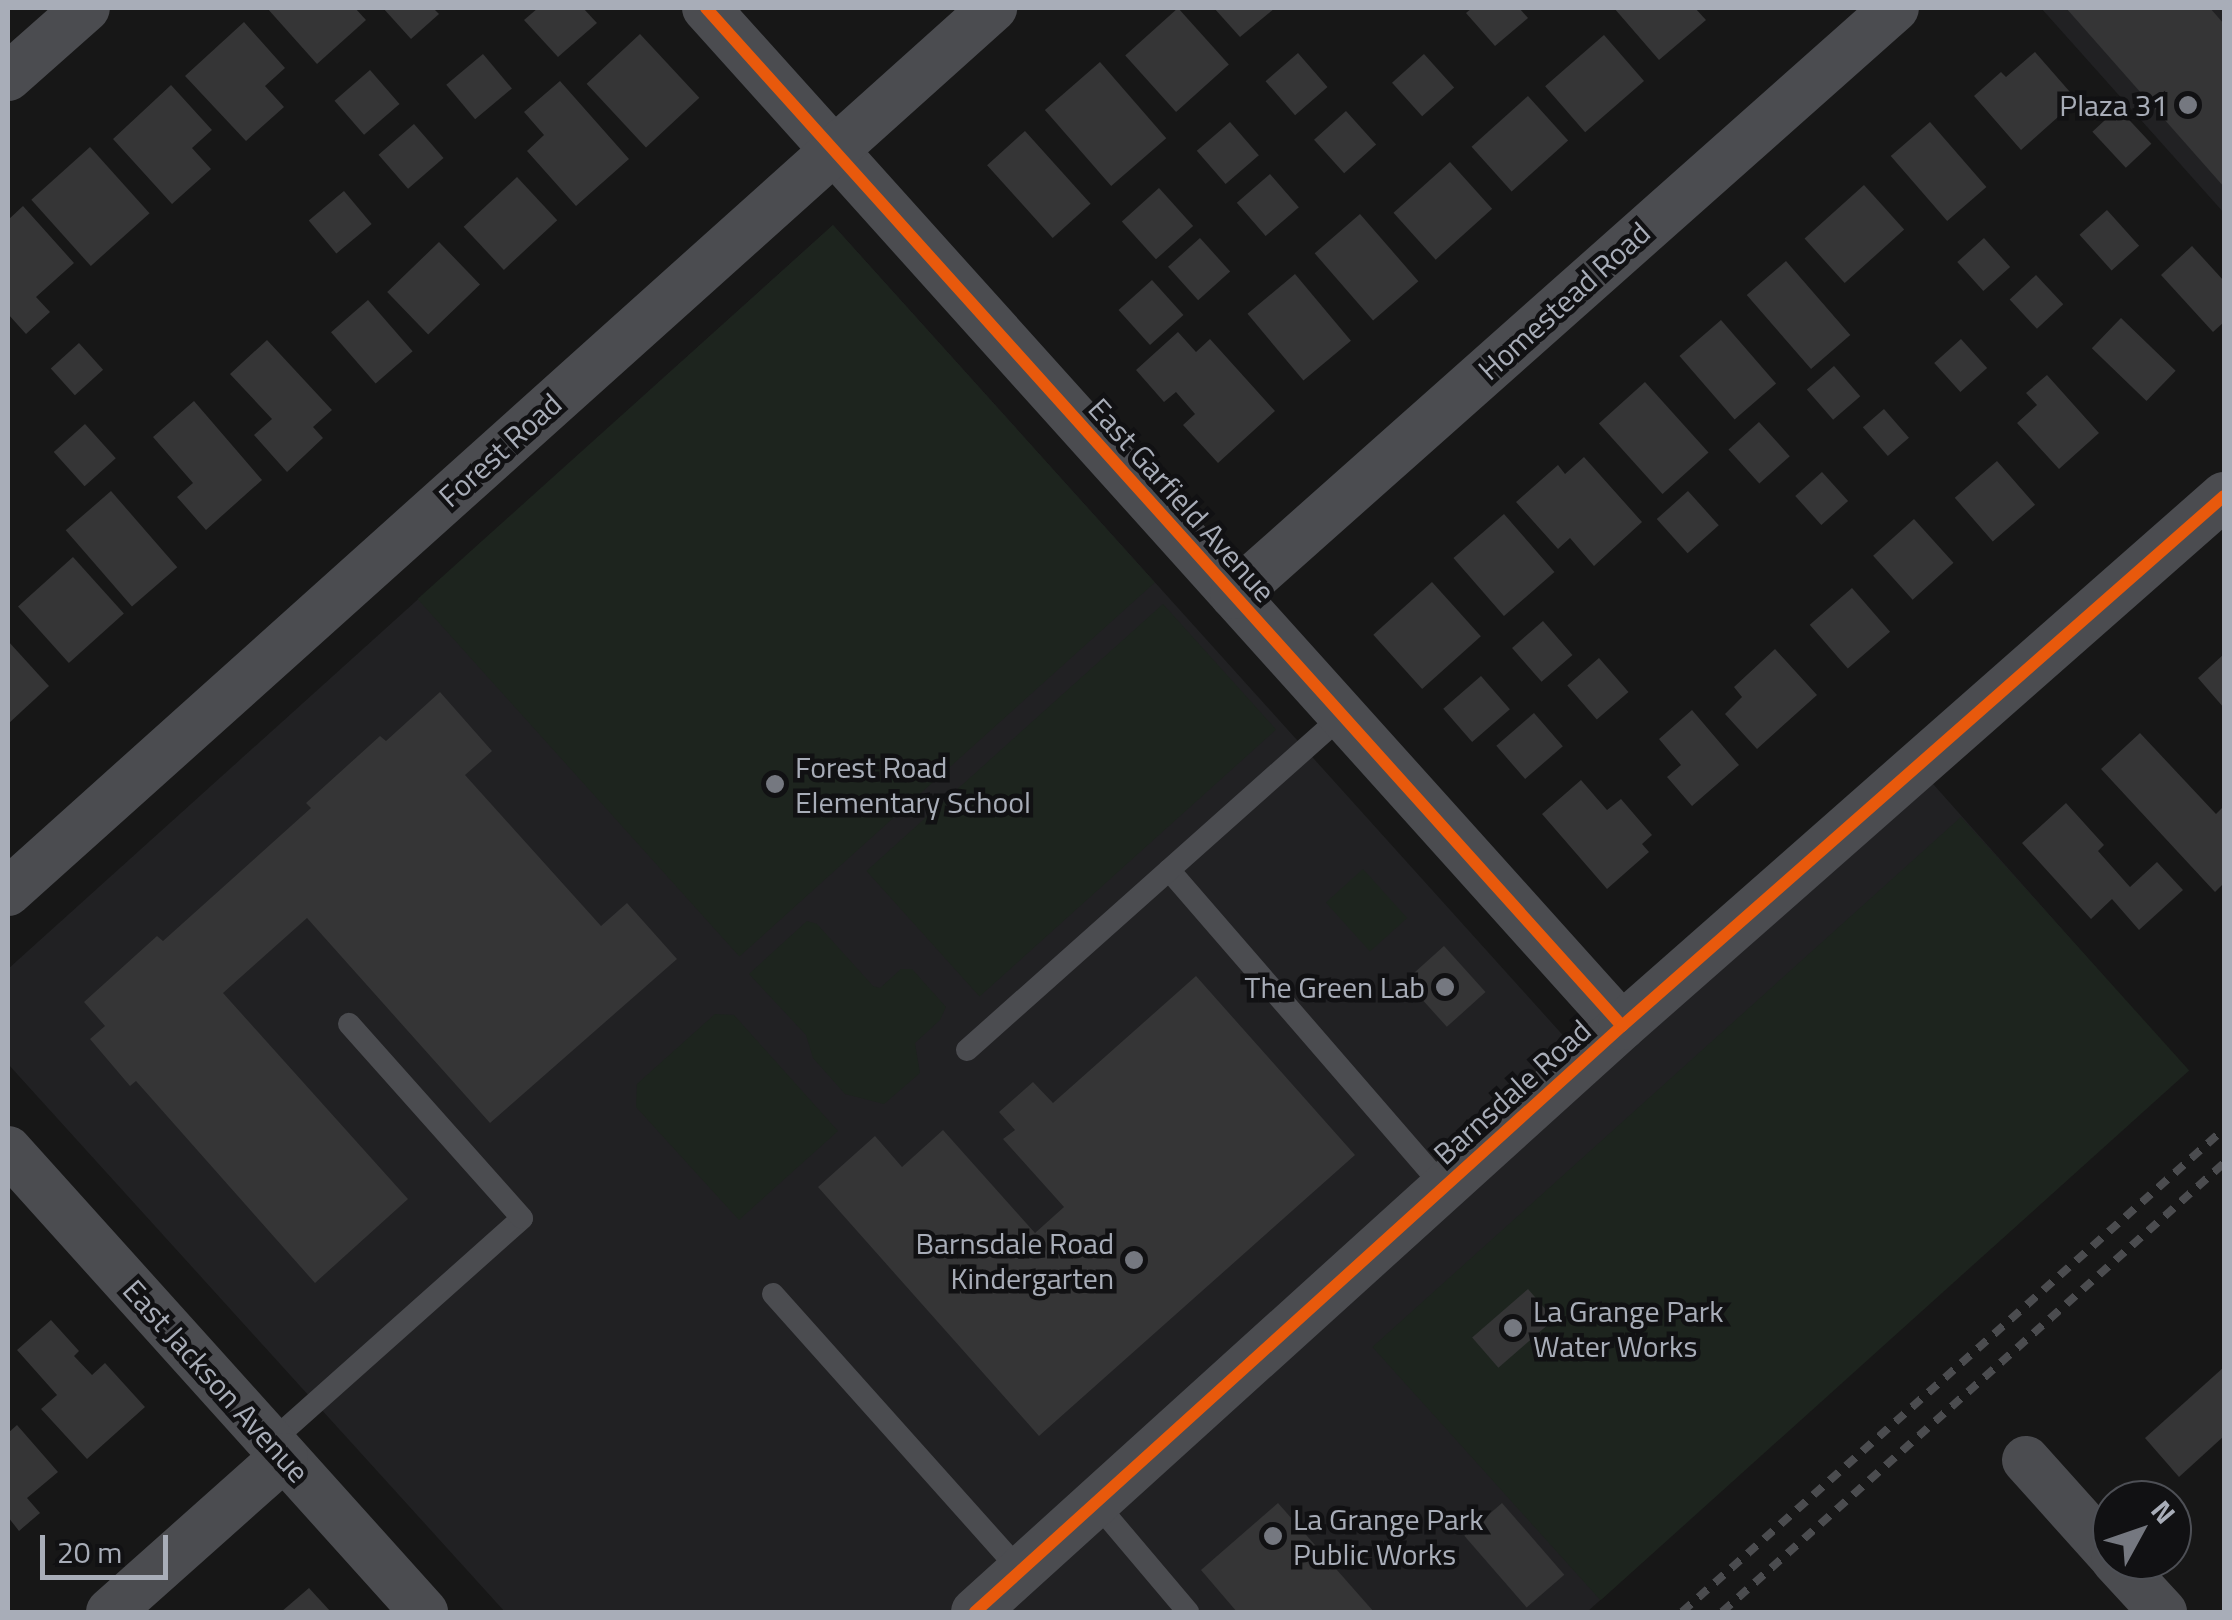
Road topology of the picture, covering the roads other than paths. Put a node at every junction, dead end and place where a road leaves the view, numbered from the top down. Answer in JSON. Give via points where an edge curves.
{"nodes":[{"id":1,"x":86,"y":8,"type":"edge"},
{"id":2,"x":706,"y":8,"type":"edge"},
{"id":3,"x":993,"y":8,"type":"edge"},
{"id":4,"x":1895,"y":8,"type":"edge"},
{"id":5,"x":8,"y":78,"type":"edge"},
{"id":6,"x":833,"y":151,"type":"junction"},
{"id":7,"x":2224,"y":496,"type":"edge"},
{"id":8,"x":1234,"y":595,"type":"junction"},
{"id":9,"x":1342,"y":716,"type":"junction"},
{"id":10,"x":1169,"y":870,"type":"junction"},
{"id":11,"x":8,"y":892,"type":"edge"},
{"id":12,"x":350,"y":1024,"type":"dead end"},
{"id":13,"x":1622,"y":1026,"type":"junction"},
{"id":14,"x":967,"y":1050,"type":"dead end"},
{"id":15,"x":8,"y":1150,"type":"edge"},
{"id":16,"x":1444,"y":1188,"type":"junction"},
{"id":17,"x":772,"y":1294,"type":"dead end"},
{"id":18,"x":278,"y":1449,"type":"junction"},
{"id":19,"x":2026,"y":1460,"type":"dead end"},
{"id":20,"x":1096,"y":1503,"type":"junction"},
{"id":21,"x":2092,"y":1534,"type":"edge"},
{"id":22,"x":1021,"y":1571,"type":"junction"},
{"id":23,"x":2134,"y":1580,"type":"edge"},
{"id":24,"x":110,"y":1612,"type":"edge"},
{"id":25,"x":424,"y":1612,"type":"edge"},
{"id":26,"x":975,"y":1612,"type":"edge"},
{"id":27,"x":1188,"y":1612,"type":"edge"},
{"id":28,"x":2162,"y":1612,"type":"edge"}],
"edges":[{"from":1,"to":5,"type":"street"},
{"from":2,"to":6,"type":"street","name":"East Garfield Avenue"},
{"from":3,"to":6,"type":"street","name":"Forest Road"},
{"from":4,"to":8,"type":"street","name":"Homestead Road"},
{"from":6,"to":8,"type":"street","name":"East Garfield Avenue"},
{"from":6,"to":11,"type":"street","name":"Forest Road"},
{"from":7,"to":13,"type":"street","name":"Barnsdale Road"},
{"from":8,"to":9,"type":"street","name":"East Garfield Avenue"},
{"from":9,"to":10,"type":"lane"},
{"from":9,"to":13,"type":"street","name":"East Garfield Avenue"},
{"from":10,"to":14,"type":"lane"},
{"from":10,"to":16,"type":"lane"},
{"from":12,"to":18,"type":"lane","via":[[522,1218]]},
{"from":13,"to":16,"type":"street","name":"Barnsdale Road"},
{"from":15,"to":18,"type":"street","name":"East Jackson Avenue"},
{"from":16,"to":20,"type":"street","name":"Barnsdale Road"},
{"from":17,"to":22,"type":"lane"},
{"from":18,"to":24,"type":"street"},
{"from":18,"to":25,"type":"street","name":"East Jackson Avenue"},
{"from":19,"to":21,"type":"street"},
{"from":20,"to":22,"type":"street","name":"Barnsdale Road"},
{"from":20,"to":27,"type":"lane"},
{"from":22,"to":26,"type":"street","name":"Barnsdale Road"},
{"from":23,"to":28,"type":"street"}]}
